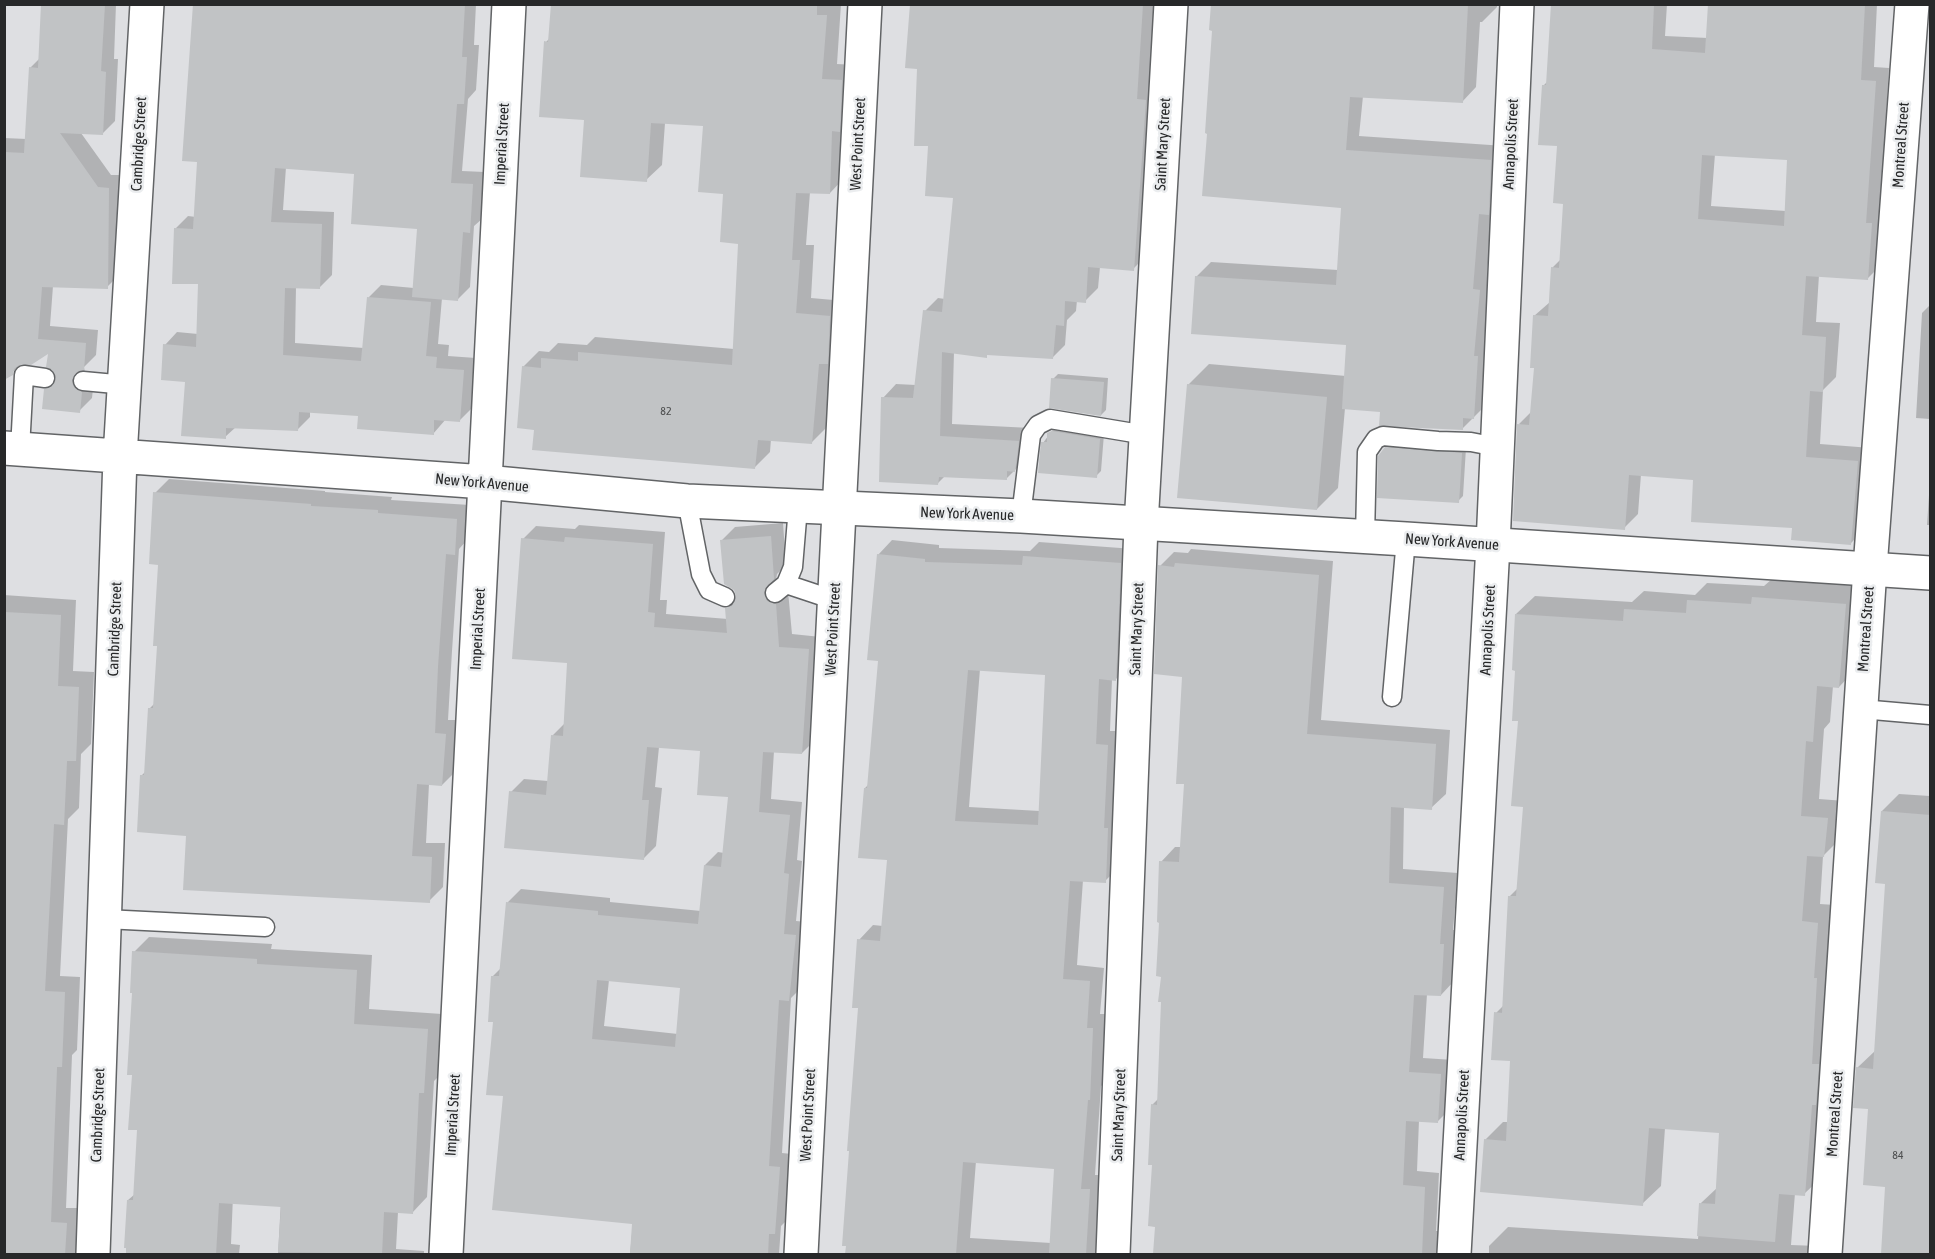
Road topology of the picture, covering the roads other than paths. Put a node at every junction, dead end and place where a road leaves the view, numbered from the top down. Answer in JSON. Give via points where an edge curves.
{"nodes":[{"id":1,"x":147,"y":4,"type":"edge"},
{"id":2,"x":509,"y":4,"type":"edge"},
{"id":3,"x":865,"y":4,"type":"edge"},
{"id":4,"x":1171,"y":4,"type":"edge"},
{"id":5,"x":1517,"y":4,"type":"edge"},
{"id":6,"x":1912,"y":4,"type":"edge"},
{"id":7,"x":45,"y":378,"type":"dead end"},
{"id":8,"x":82,"y":381,"type":"dead end"},
{"id":9,"x":126,"y":385,"type":"junction"},
{"id":10,"x":1146,"y":435,"type":"junction"},
{"id":11,"x":1497,"y":447,"type":"junction"},
{"id":12,"x":12,"y":449,"type":"edge"},
{"id":13,"x":120,"y":457,"type":"junction"},
{"id":14,"x":485,"y":482,"type":"junction"},
{"id":15,"x":687,"y":501,"type":"junction"},
{"id":16,"x":798,"y":507,"type":"junction"},
{"id":17,"x":839,"y":509,"type":"junction"},
{"id":18,"x":1021,"y":516,"type":"junction"},
{"id":19,"x":1141,"y":525,"type":"junction"},
{"id":20,"x":1365,"y":536,"type":"junction"},
{"id":21,"x":1406,"y":538,"type":"junction"},
{"id":22,"x":1492,"y":545,"type":"junction"},
{"id":23,"x":1870,"y":568,"type":"junction"},
{"id":24,"x":1930,"y":573,"type":"edge"},
{"id":25,"x":724,"y":597,"type":"dead end"},
{"id":26,"x":834,"y":600,"type":"junction"},
{"id":27,"x":1392,"y":697,"type":"dead end"},
{"id":28,"x":1861,"y":709,"type":"junction"},
{"id":29,"x":1930,"y":715,"type":"edge"},
{"id":30,"x":105,"y":919,"type":"junction"},
{"id":31,"x":265,"y":927,"type":"dead end"},
{"id":32,"x":93,"y":1254,"type":"edge"},
{"id":33,"x":446,"y":1254,"type":"edge"},
{"id":34,"x":801,"y":1254,"type":"edge"},
{"id":35,"x":1113,"y":1254,"type":"edge"},
{"id":36,"x":1454,"y":1254,"type":"edge"},
{"id":37,"x":1826,"y":1254,"type":"edge"}],
"edges":[{"from":1,"to":9,"type":"street","name":"Cambridge Street"},
{"from":2,"to":14,"type":"street","name":"Imperial Street"},
{"from":3,"to":17,"type":"street","name":"West Point Street"},
{"from":4,"to":10,"type":"street","name":"Saint Mary Street"},
{"from":5,"to":11,"type":"street","name":"Annapolis Street"},
{"from":6,"to":23,"type":"street","name":"Montreal Street"},
{"from":7,"to":12,"type":"lane","via":[[24,375]]},
{"from":8,"to":9,"type":"lane"},
{"from":9,"to":13,"type":"street","name":"Cambridge Street"},
{"from":10,"to":18,"type":"lane","via":[[1050,420],[1038,425],[1031,435]]},
{"from":10,"to":19,"type":"street","name":"Saint Mary Street"},
{"from":11,"to":20,"type":"lane","via":[[1383,436],[1376,439],[1367,452]]},
{"from":11,"to":22,"type":"street","name":"Annapolis Street"},
{"from":12,"to":13,"type":"street","name":"New York Avenue"},
{"from":13,"to":14,"type":"street","name":"New York Avenue"},
{"from":13,"to":30,"type":"street","name":"Cambridge Street"},
{"from":14,"to":15,"type":"street","name":"New York Avenue"},
{"from":14,"to":33,"type":"street","name":"Imperial Street","via":[[450,999]]},
{"from":15,"to":16,"type":"street","name":"New York Avenue"},
{"from":15,"to":25,"type":"lane","via":[[701,574],[709,590]]},
{"from":16,"to":17,"type":"street","name":"New York Avenue"},
{"from":16,"to":26,"type":"lane","via":[[793,567],[781,589]]},
{"from":17,"to":18,"type":"street","name":"New York Avenue"},
{"from":17,"to":26,"type":"street","name":"West Point Street"},
{"from":18,"to":19,"type":"street","name":"New York Avenue"},
{"from":19,"to":20,"type":"street","name":"New York Avenue"},
{"from":19,"to":35,"type":"street","name":"Saint Mary Street"},
{"from":20,"to":21,"type":"street","name":"New York Avenue"},
{"from":21,"to":22,"type":"street","name":"New York Avenue"},
{"from":21,"to":27,"type":"lane"},
{"from":22,"to":23,"type":"street","name":"New York Avenue"},
{"from":22,"to":36,"type":"street","name":"Annapolis Street"},
{"from":23,"to":24,"type":"street","name":"New York Avenue"},
{"from":23,"to":28,"type":"street","name":"Montreal Street"},
{"from":26,"to":34,"type":"street","name":"West Point Street"},
{"from":28,"to":29,"type":"lane"},
{"from":28,"to":37,"type":"street","name":"Montreal Street"},
{"from":30,"to":31,"type":"lane"},
{"from":30,"to":32,"type":"street","name":"Cambridge Street"}]}
